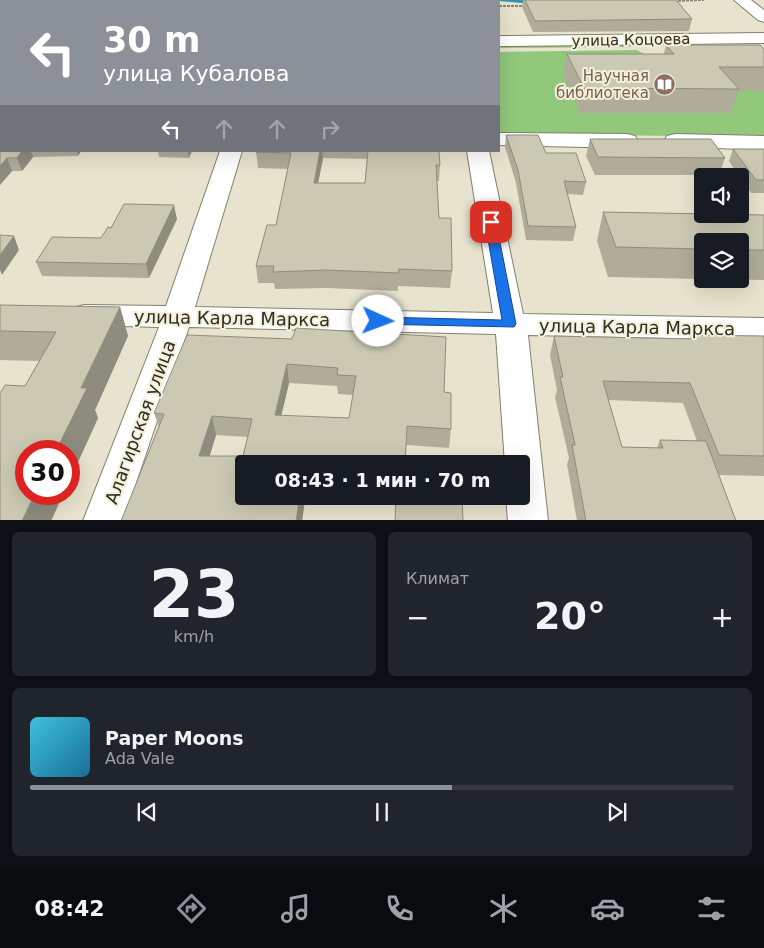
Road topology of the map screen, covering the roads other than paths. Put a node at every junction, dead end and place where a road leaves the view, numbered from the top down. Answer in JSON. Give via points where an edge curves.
{"nodes":[{"id":1,"x":741,"y":0,"type":"edge"},
{"id":2,"x":764,"y":17,"type":"edge"},
{"id":3,"x":764,"y":38,"type":"edge"},
{"id":4,"x":500,"y":41,"type":"edge"},
{"id":5,"x":500,"y":139,"type":"edge"},
{"id":6,"x":764,"y":142,"type":"edge"},
{"id":7,"x":231,"y":152,"type":"edge"},
{"id":8,"x":478,"y":152,"type":"edge"},
{"id":9,"x":59,"y":314,"type":"edge"},
{"id":10,"x":178,"y":316,"type":"junction"},
{"id":11,"x":510,"y":324,"type":"junction"},
{"id":12,"x":764,"y":330,"type":"edge"},
{"id":13,"x":103,"y":520,"type":"edge"},
{"id":14,"x":528,"y":520,"type":"edge"}],
"edges":[{"from":1,"to":2,"type":"street"},
{"from":3,"to":4,"type":"street","name":"улица Коцоева"},
{"from":5,"to":6,"type":"street"},
{"from":7,"to":10,"type":"street","name":"Алагирская улица"},
{"from":8,"to":11,"type":"street"},
{"from":9,"to":10,"type":"street","name":"улица Карла Маркса"},
{"from":10,"to":11,"type":"street","name":"улица Карла Маркса"},
{"from":10,"to":13,"type":"street","name":"Алагирская улица"},
{"from":11,"to":12,"type":"street","name":"улица Карла Маркса"},
{"from":11,"to":14,"type":"street"}]}
